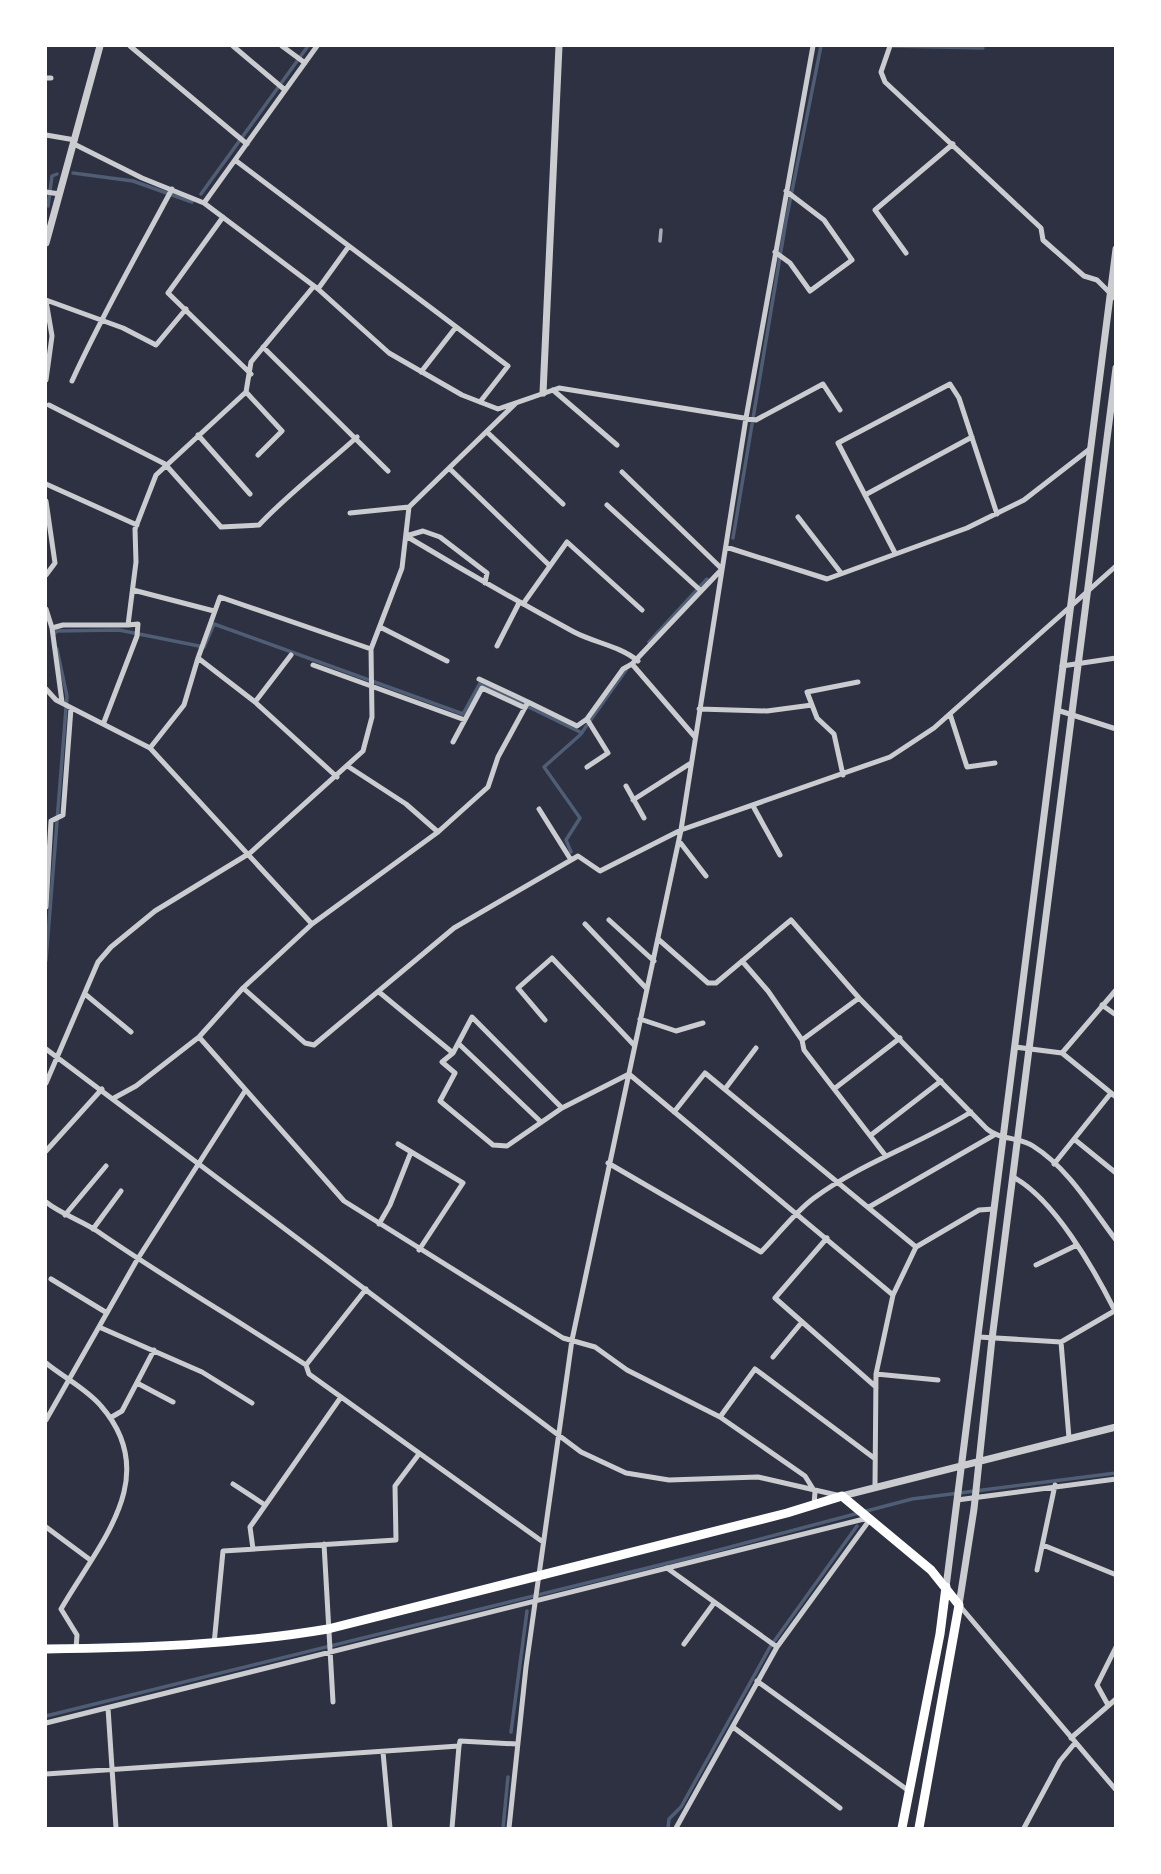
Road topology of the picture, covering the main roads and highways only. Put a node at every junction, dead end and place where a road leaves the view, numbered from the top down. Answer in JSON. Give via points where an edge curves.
{"nodes":[{"id":1,"x":946,"y":1587,"type":"junction"},
{"id":2,"x":46,"y":1649,"type":"edge"},
{"id":3,"x":902,"y":1829,"type":"edge"},
{"id":4,"x":919,"y":1829,"type":"edge"}],
"edges":[{"from":1,"to":2,"type":"highway","via":[[842,1496],[328,1629],[214,1644]]},
{"from":1,"to":3,"type":"highway"},
{"from":1,"to":4,"type":"highway","via":[[959,1605]]}]}
